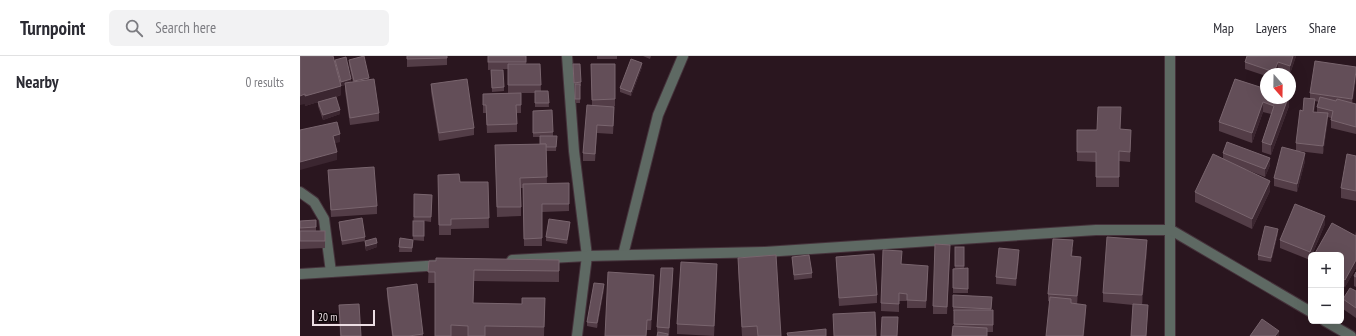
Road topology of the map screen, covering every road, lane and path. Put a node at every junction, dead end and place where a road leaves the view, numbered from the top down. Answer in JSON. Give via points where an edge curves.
{"nodes":[{"id":1,"x":567,"y":56,"type":"edge"},
{"id":2,"x":683,"y":56,"type":"edge"},
{"id":3,"x":1170,"y":56,"type":"edge"},
{"id":4,"x":300,"y":192,"type":"edge"},
{"id":5,"x":1171,"y":230,"type":"junction"},
{"id":6,"x":588,"y":256,"type":"junction"},
{"id":7,"x":623,"y":256,"type":"junction"},
{"id":8,"x":502,"y":261,"type":"edge"},
{"id":9,"x":456,"y":264,"type":"edge"},
{"id":10,"x":331,"y":272,"type":"junction"},
{"id":11,"x":300,"y":274,"type":"edge"},
{"id":12,"x":1308,"y":310,"type":"edge"},
{"id":13,"x":1330,"y":324,"type":"edge"},
{"id":14,"x":577,"y":336,"type":"edge"},
{"id":15,"x":1170,"y":336,"type":"edge"},
{"id":16,"x":1351,"y":336,"type":"edge"}],
"edges":[{"from":1,"to":6,"type":"street","via":[[574,151]]},
{"from":2,"to":7,"type":"street","via":[[658,115]]},
{"from":3,"to":5,"type":"street"},
{"from":4,"to":10,"type":"street","via":[[314,202],[324,219]]},
{"from":5,"to":7,"type":"street","via":[[1096,230],[765,252]]},
{"from":5,"to":12,"type":"street"},
{"from":5,"to":15,"type":"street"},
{"from":6,"to":7,"type":"street"},
{"from":6,"to":8,"type":"street"},
{"from":6,"to":14,"type":"street"},
{"from":9,"to":10,"type":"street"},
{"from":10,"to":11,"type":"street"},
{"from":13,"to":16,"type":"street"}]}
